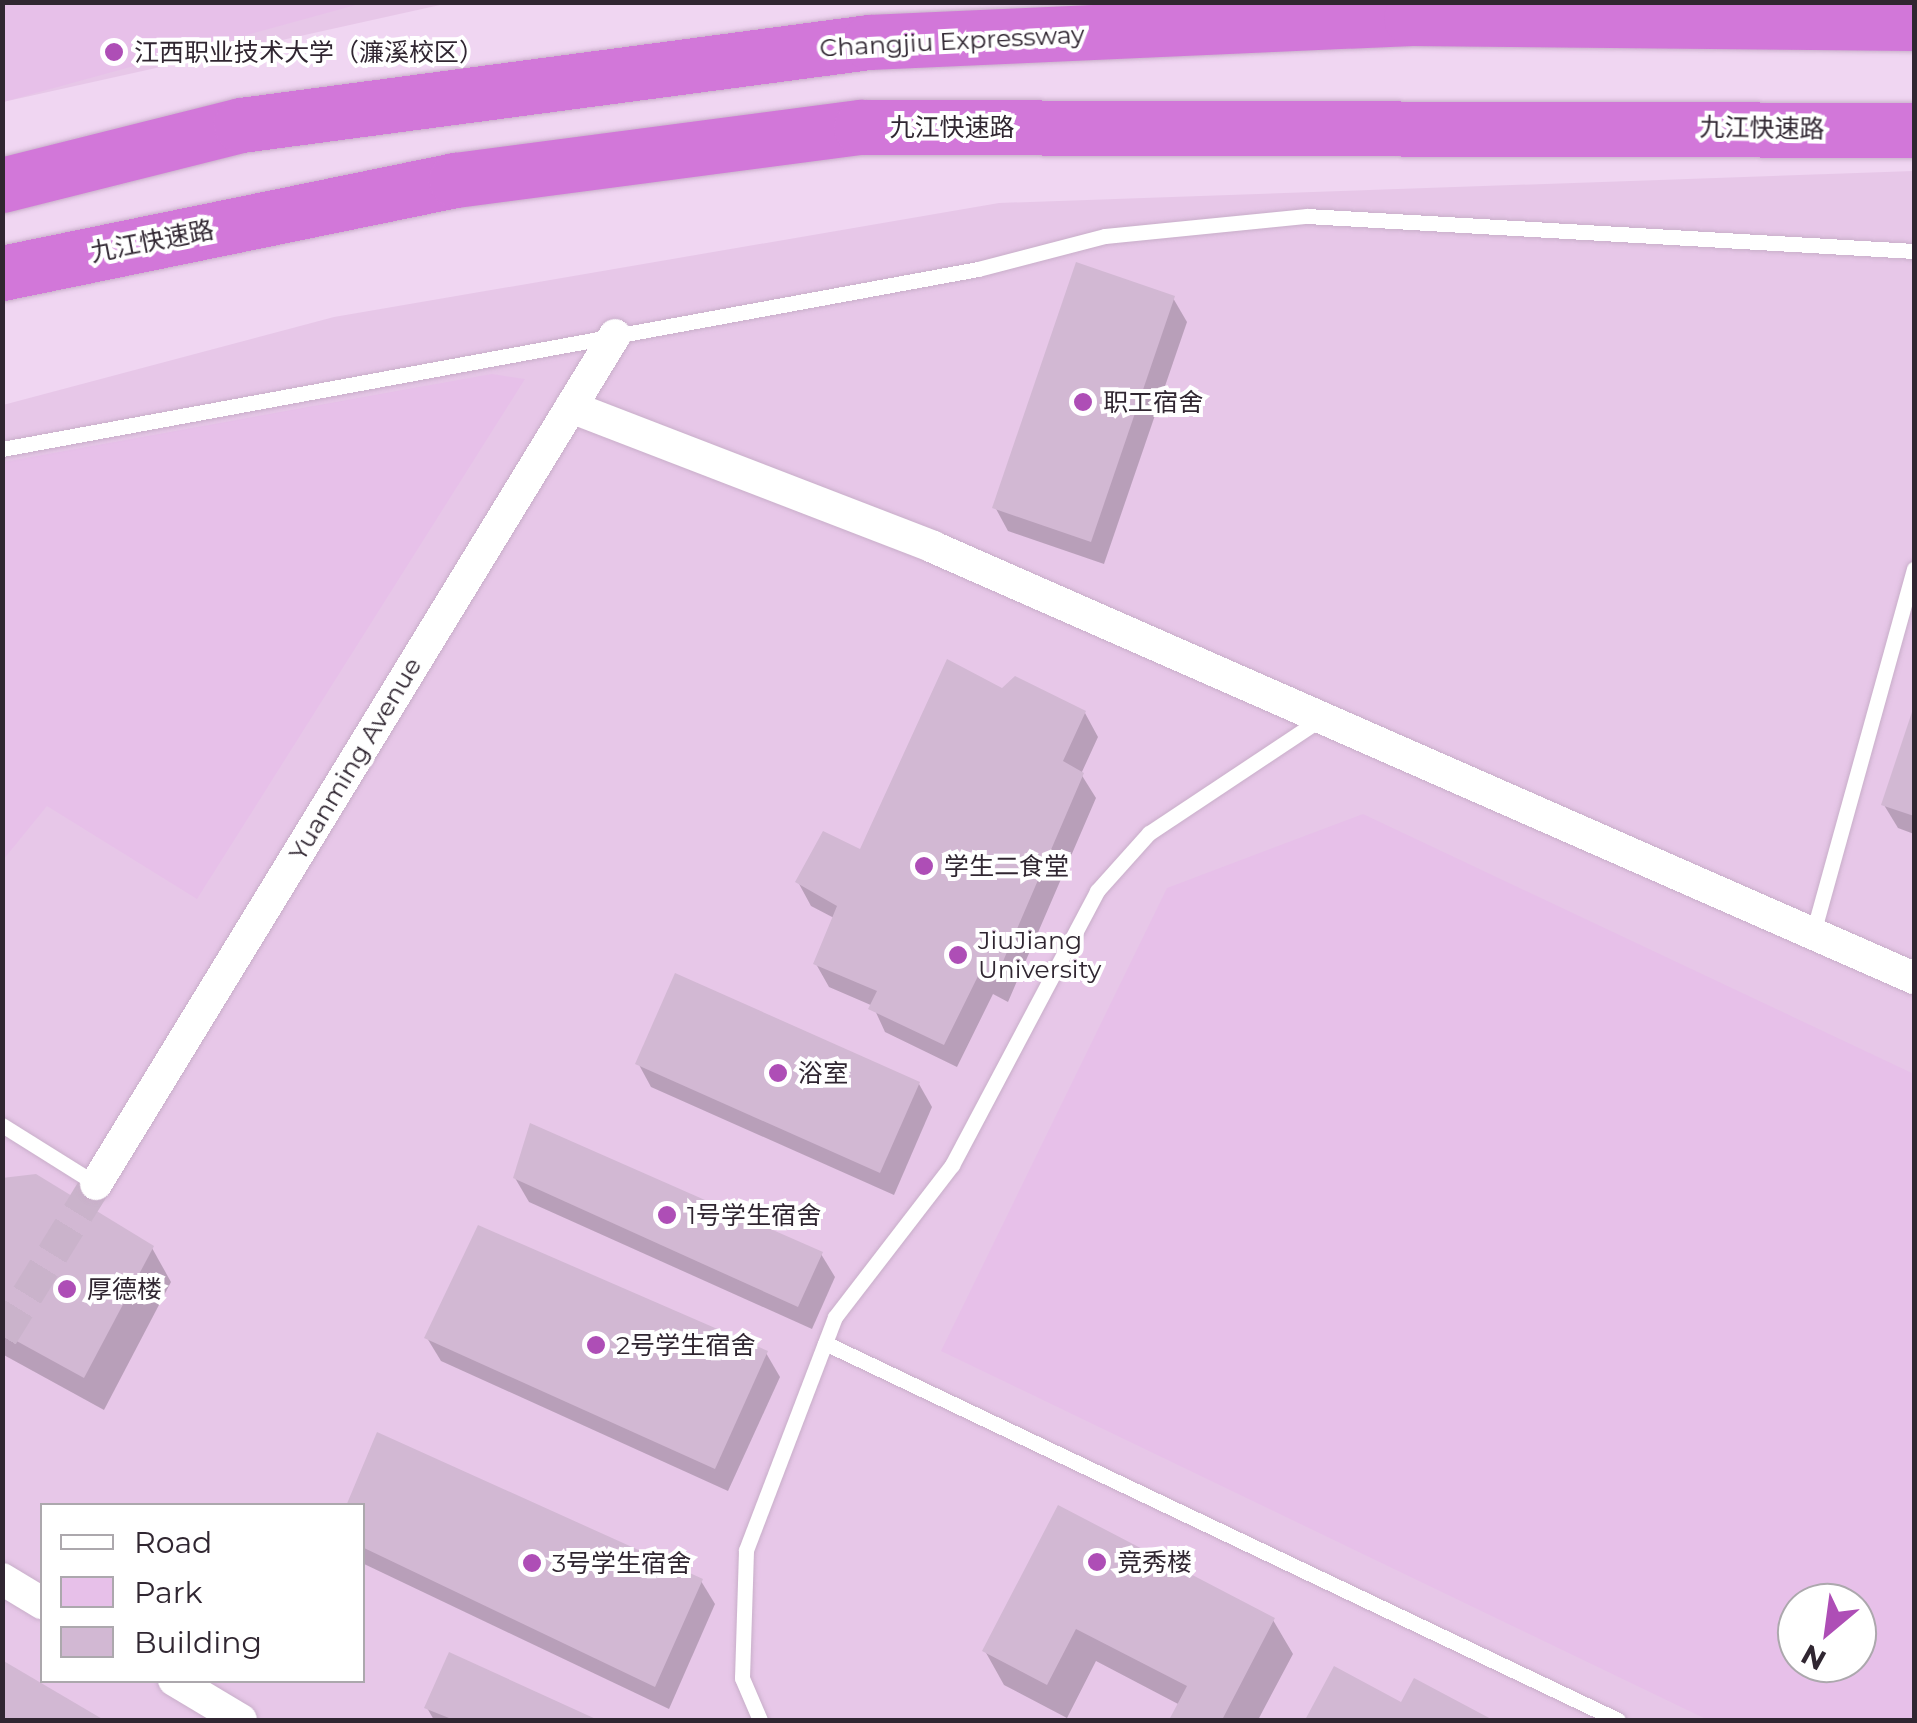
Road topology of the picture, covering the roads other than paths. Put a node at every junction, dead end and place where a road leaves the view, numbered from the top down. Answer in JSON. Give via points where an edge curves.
{"nodes":[{"id":1,"x":1914,"y":23,"type":"edge"},
{"id":2,"x":1914,"y":130,"type":"edge"},
{"id":3,"x":2,"y":185,"type":"edge"},
{"id":4,"x":1914,"y":251,"type":"edge"},
{"id":5,"x":2,"y":273,"type":"edge"},
{"id":6,"x":615,"y":335,"type":"junction"},
{"id":7,"x":571,"y":406,"type":"junction"},
{"id":8,"x":2,"y":448,"type":"edge"},
{"id":9,"x":1914,"y":569,"type":"edge"},
{"id":10,"x":1322,"y":717,"type":"junction"},
{"id":11,"x":1813,"y":934,"type":"junction"},
{"id":12,"x":1914,"y":978,"type":"edge"},
{"id":13,"x":2,"y":1124,"type":"edge"},
{"id":14,"x":96,"y":1184,"type":"joint"},
{"id":15,"x":824,"y":1343,"type":"junction"},
{"id":16,"x":2,"y":1579,"type":"edge"},
{"id":17,"x":40,"y":1602,"type":"edge"},
{"id":18,"x":179,"y":1683,"type":"edge"},
{"id":19,"x":242,"y":1720,"type":"edge"},
{"id":20,"x":760,"y":1720,"type":"edge"},
{"id":21,"x":1618,"y":1720,"type":"edge"}],
"edges":[{"from":1,"to":3,"type":"highway","name":"Changjiu Expressway","via":[[1411,18],[869,42],[241,125]]},
{"from":2,"to":5,"type":"highway","name":"九江快速路","via":[[861,127],[456,180]]},
{"from":4,"to":6,"type":"lane","via":[[1308,216],[1105,236],[978,269]]},
{"from":6,"to":7,"type":"street","name":"Yuanming Avenue"},
{"from":6,"to":8,"type":"lane"},
{"from":7,"to":10,"type":"street","via":[[934,546]]},
{"from":7,"to":14,"type":"street","name":"Yuanming Avenue"},
{"from":9,"to":11,"type":"lane"},
{"from":10,"to":11,"type":"street"},
{"from":10,"to":15,"type":"lane","via":[[1149,833],[1097,891],[952,1165]]},
{"from":11,"to":12,"type":"street"},
{"from":13,"to":14,"type":"lane"},
{"from":15,"to":20,"type":"lane","via":[[746,1550],[742,1678]]},
{"from":15,"to":21,"type":"lane"},
{"from":16,"to":17,"type":"street"},
{"from":18,"to":19,"type":"street"}]}
